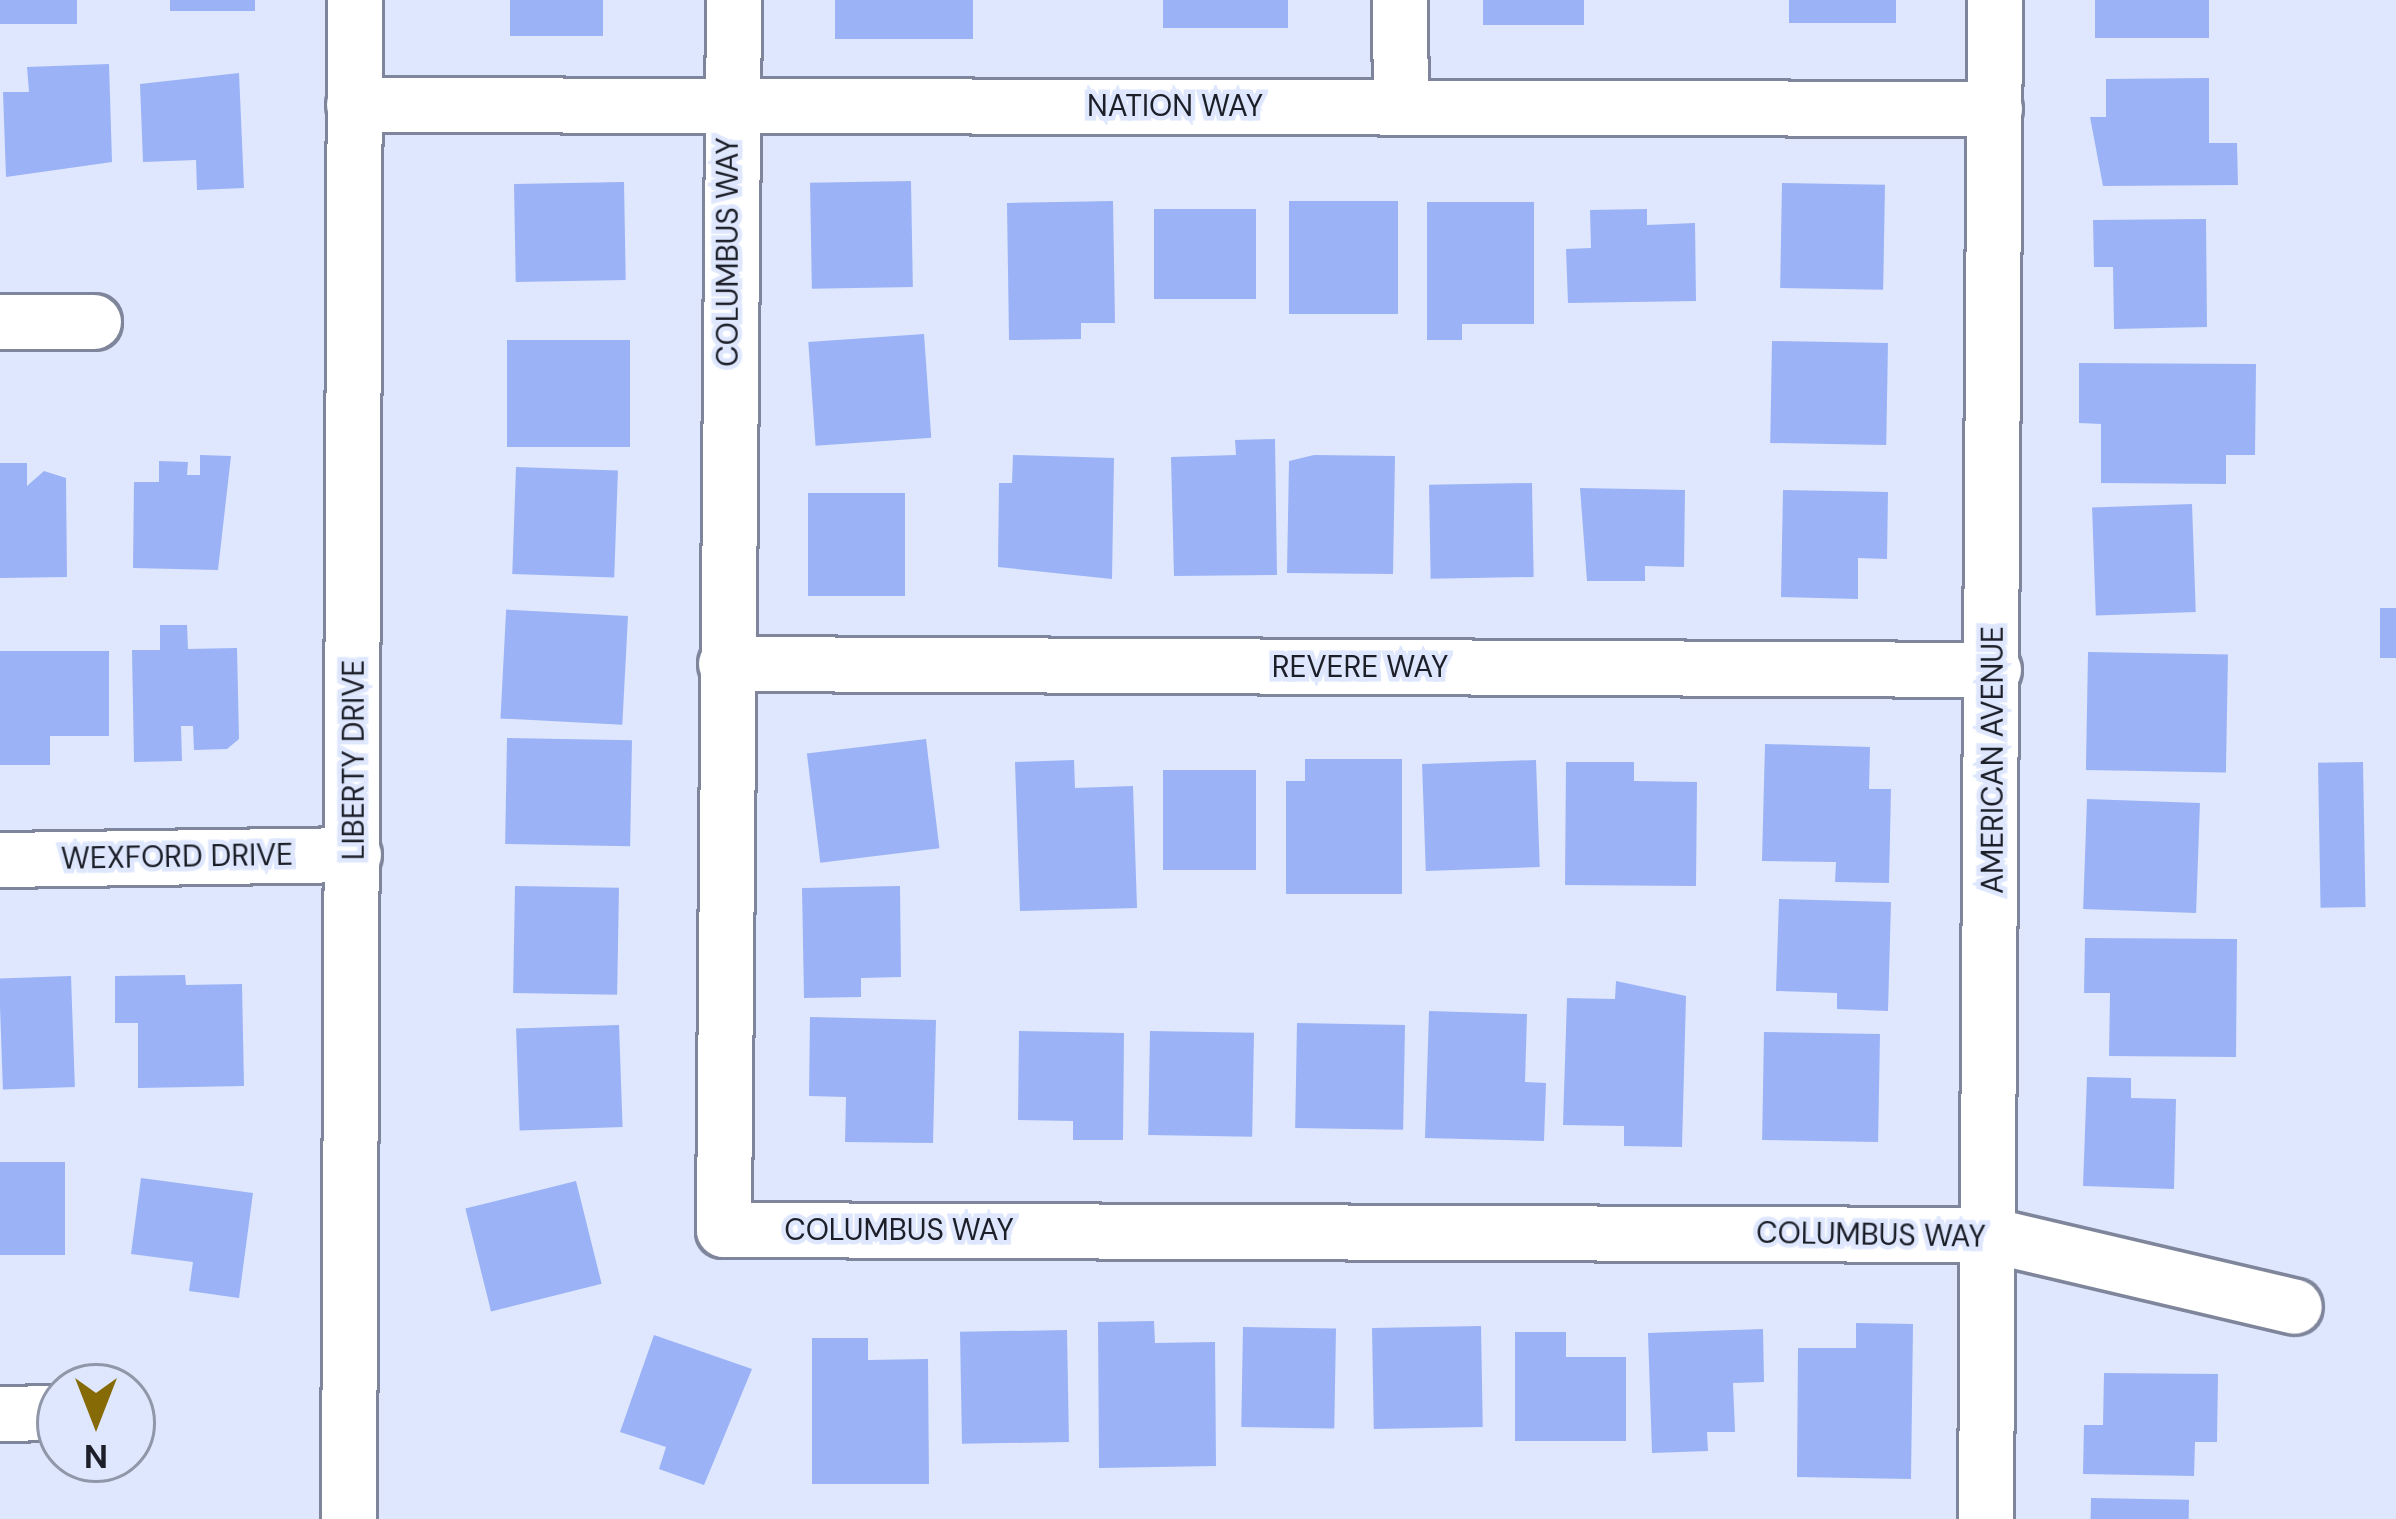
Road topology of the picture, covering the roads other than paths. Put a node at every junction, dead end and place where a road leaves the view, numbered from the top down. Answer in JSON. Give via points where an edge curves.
{"nodes":[{"id":1,"x":355,"y":0,"type":"edge"},
{"id":2,"x":734,"y":0,"type":"edge"},
{"id":3,"x":1400,"y":0,"type":"edge"},
{"id":4,"x":1995,"y":0,"type":"edge"},
{"id":5,"x":354,"y":105,"type":"junction"},
{"id":6,"x":729,"y":105,"type":"junction"},
{"id":7,"x":1401,"y":107,"type":"junction"},
{"id":8,"x":1995,"y":110,"type":"junction"},
{"id":9,"x":0,"y":322,"type":"edge"},
{"id":10,"x":94,"y":322,"type":"dead end"},
{"id":11,"x":726,"y":664,"type":"junction"},
{"id":12,"x":1994,"y":670,"type":"junction"},
{"id":13,"x":354,"y":855,"type":"junction"},
{"id":14,"x":0,"y":860,"type":"edge"},
{"id":15,"x":1990,"y":1234,"type":"junction"},
{"id":16,"x":2295,"y":1307,"type":"dead end"},
{"id":17,"x":36,"y":1413,"type":"edge"},
{"id":18,"x":0,"y":1414,"type":"edge"},
{"id":19,"x":349,"y":1519,"type":"edge"},
{"id":20,"x":1986,"y":1519,"type":"edge"}],
"edges":[{"from":1,"to":5,"type":"street","name":"LIBERTY DRIVE"},
{"from":2,"to":6,"type":"street","name":"COLUMBUS WAY"},
{"from":3,"to":7,"type":"street"},
{"from":4,"to":8,"type":"street","name":"AMERICAN AVENUE"},
{"from":5,"to":6,"type":"street","name":"NATION WAY"},
{"from":5,"to":13,"type":"street","name":"LIBERTY DRIVE"},
{"from":6,"to":7,"type":"street","name":"NATION WAY"},
{"from":6,"to":11,"type":"street","name":"COLUMBUS WAY"},
{"from":7,"to":8,"type":"street","name":"NATION WAY"},
{"from":8,"to":12,"type":"street","name":"AMERICAN AVENUE"},
{"from":9,"to":10,"type":"street"},
{"from":11,"to":12,"type":"street","name":"REVERE WAY"},
{"from":11,"to":15,"type":"street","name":"COLUMBUS WAY","via":[[724,1229]]},
{"from":12,"to":15,"type":"street","name":"AMERICAN AVENUE"},
{"from":13,"to":14,"type":"street","name":"WEXFORD DRIVE"},
{"from":13,"to":19,"type":"street","name":"LIBERTY DRIVE"},
{"from":15,"to":16,"type":"street","name":"COLUMBUS WAY"},
{"from":15,"to":20,"type":"street","name":"AMERICAN AVENUE"},
{"from":17,"to":18,"type":"street"}]}
